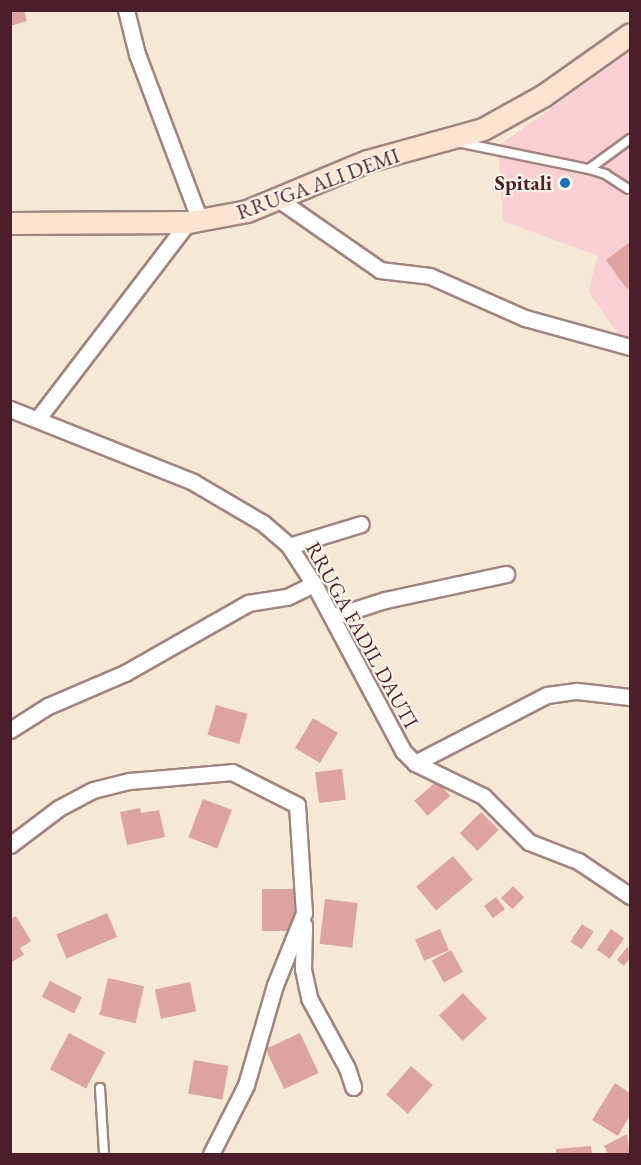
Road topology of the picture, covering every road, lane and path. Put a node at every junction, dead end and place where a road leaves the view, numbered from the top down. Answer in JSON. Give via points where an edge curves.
{"nodes":[{"id":1,"x":127,"y":12,"type":"edge"},
{"id":2,"x":630,"y":34,"type":"edge"},
{"id":3,"x":630,"y":139,"type":"edge"},
{"id":4,"x":450,"y":140,"type":"junction"},
{"id":5,"x":589,"y":169,"type":"junction"},
{"id":6,"x":628,"y":189,"type":"dead end"},
{"id":7,"x":278,"y":199,"type":"junction"},
{"id":8,"x":194,"y":221,"type":"junction"},
{"id":9,"x":10,"y":223,"type":"edge"},
{"id":10,"x":630,"y":347,"type":"edge"},
{"id":11,"x":10,"y":409,"type":"edge"},
{"id":12,"x":39,"y":417,"type":"junction"},
{"id":13,"x":361,"y":524,"type":"dead end"},
{"id":14,"x":289,"y":546,"type":"junction"},
{"id":15,"x":506,"y":574,"type":"dead end"},
{"id":16,"x":314,"y":584,"type":"junction"},
{"id":17,"x":332,"y":617,"type":"junction"},
{"id":18,"x":630,"y":697,"type":"edge"},
{"id":19,"x":10,"y":729,"type":"edge"},
{"id":20,"x":415,"y":763,"type":"junction"},
{"id":21,"x":10,"y":845,"type":"edge"},
{"id":22,"x":630,"y":896,"type":"edge"},
{"id":23,"x":304,"y":913,"type":"junction"},
{"id":24,"x":353,"y":1087,"type":"dead end"},
{"id":25,"x":100,"y":1088,"type":"dead end"},
{"id":26,"x":104,"y":1155,"type":"edge"},
{"id":27,"x":211,"y":1155,"type":"edge"}],
"edges":[{"from":1,"to":8,"type":"street","via":[[136,54]]},
{"from":2,"to":4,"type":"main road","name":"RRUGA ALI DEMI","via":[[528,105],[483,129]]},
{"from":3,"to":5,"type":"lane"},
{"from":4,"to":5,"type":"lane","via":[[481,150]]},
{"from":4,"to":7,"type":"main road","name":"RRUGA ALI DEMI","via":[[367,161]]},
{"from":5,"to":6,"type":"lane"},
{"from":7,"to":8,"type":"main road","name":"RRUGA ALI DEMI","via":[[224,218]]},
{"from":7,"to":10,"type":"street","via":[[380,270],[430,276],[525,318]]},
{"from":8,"to":9,"type":"main road","name":"RRUGA ALI DEMI"},
{"from":8,"to":12,"type":"street"},
{"from":11,"to":12,"type":"street","name":"RRUGA FADIL DAUTI"},
{"from":12,"to":14,"type":"street","name":"RRUGA FADIL DAUTI","via":[[193,482],[263,523]]},
{"from":13,"to":14,"type":"street"},
{"from":14,"to":16,"type":"street","name":"RRUGA FADIL DAUTI"},
{"from":15,"to":17,"type":"street","via":[[385,600]]},
{"from":16,"to":17,"type":"street","name":"RRUGA FADIL DAUTI"},
{"from":16,"to":19,"type":"street","via":[[287,597],[248,603],[125,673],[48,706]]},
{"from":17,"to":20,"type":"street","name":"RRUGA FADIL DAUTI","via":[[394,737]]},
{"from":18,"to":20,"type":"street","via":[[577,691],[547,695]]},
{"from":20,"to":22,"type":"street","name":"RRUGA FADIL DAUTI","via":[[470,787],[529,842],[578,861]]},
{"from":21,"to":23,"type":"street","via":[[59,808],[93,790],[130,781],[232,772],[297,805]]},
{"from":23,"to":24,"type":"street","via":[[303,969],[309,998],[347,1068]]},
{"from":23,"to":27,"type":"street","via":[[275,985],[246,1085]]},
{"from":25,"to":26,"type":"lane"}]}
